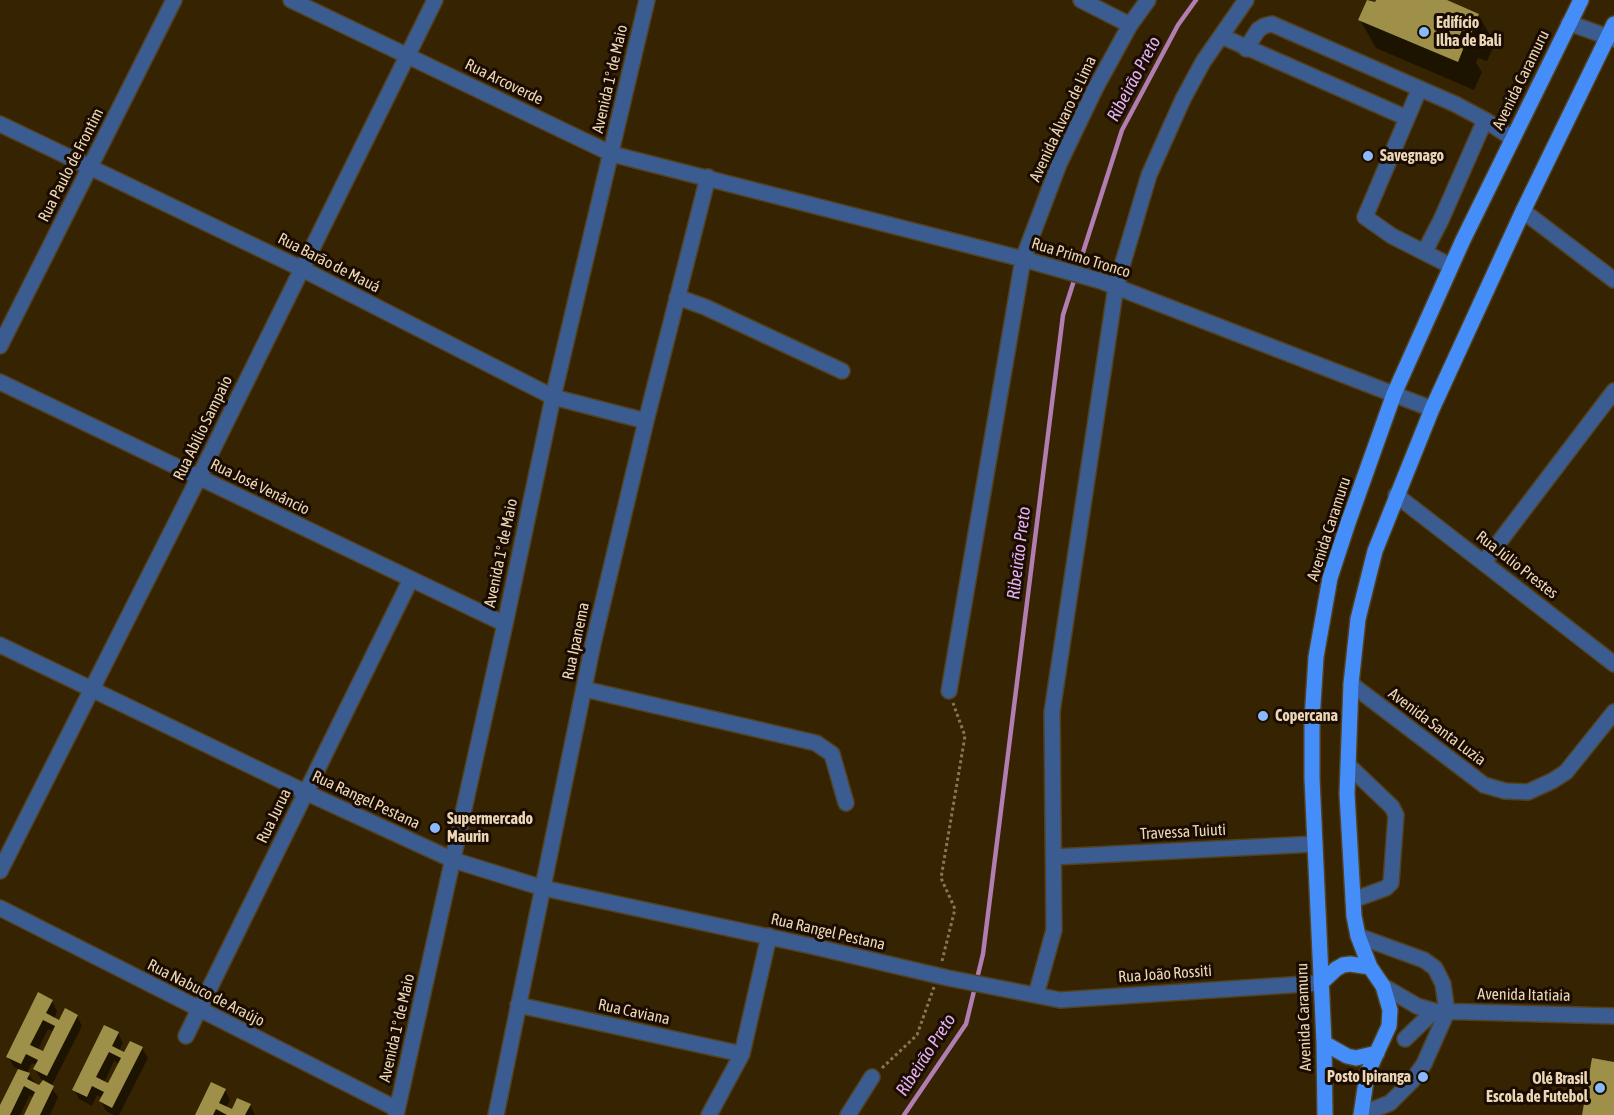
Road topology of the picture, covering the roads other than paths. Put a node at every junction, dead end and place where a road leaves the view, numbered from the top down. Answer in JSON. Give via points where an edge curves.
{"nodes":[{"id":1,"x":174,"y":0,"type":"edge"},
{"id":2,"x":291,"y":0,"type":"edge"},
{"id":3,"x":435,"y":0,"type":"edge"},
{"id":4,"x":647,"y":0,"type":"edge"},
{"id":5,"x":1081,"y":0,"type":"edge"},
{"id":6,"x":1148,"y":0,"type":"edge"},
{"id":7,"x":1246,"y":0,"type":"edge"},
{"id":8,"x":1581,"y":0,"type":"edge"},
{"id":9,"x":1569,"y":23,"type":"junction"},
{"id":10,"x":1614,"y":24,"type":"edge"},
{"id":11,"x":1130,"y":25,"type":"junction"},
{"id":12,"x":1221,"y":36,"type":"junction"},
{"id":13,"x":1610,"y":39,"type":"edge"},
{"id":14,"x":1246,"y":49,"type":"junction"},
{"id":15,"x":407,"y":56,"type":"junction"},
{"id":16,"x":1419,"y":90,"type":"junction"},
{"id":17,"x":1407,"y":118,"type":"junction"},
{"id":18,"x":1485,"y":120,"type":"junction"},
{"id":19,"x":0,"y":124,"type":"edge"},
{"id":20,"x":1512,"y":138,"type":"junction"},
{"id":21,"x":612,"y":154,"type":"junction"},
{"id":22,"x":90,"y":167,"type":"junction"},
{"id":23,"x":708,"y":177,"type":"junction"},
{"id":24,"x":1523,"y":211,"type":"junction"},
{"id":25,"x":1425,"y":251,"type":"junction"},
{"id":26,"x":1023,"y":259,"type":"junction"},
{"id":27,"x":1451,"y":266,"type":"junction"},
{"id":28,"x":302,"y":269,"type":"junction"},
{"id":29,"x":1614,"y":280,"type":"edge"},
{"id":30,"x":1116,"y":286,"type":"junction"},
{"id":31,"x":677,"y":297,"type":"junction"},
{"id":32,"x":0,"y":346,"type":"edge"},
{"id":33,"x":842,"y":371,"type":"dead end"},
{"id":34,"x":0,"y":382,"type":"edge"},
{"id":35,"x":1614,"y":391,"type":"edge"},
{"id":36,"x":1394,"y":394,"type":"junction"},
{"id":37,"x":553,"y":397,"type":"junction"},
{"id":38,"x":1432,"y":409,"type":"junction"},
{"id":39,"x":646,"y":421,"type":"junction"},
{"id":40,"x":199,"y":477,"type":"junction"},
{"id":41,"x":1396,"y":495,"type":"junction"},
{"id":42,"x":1484,"y":562,"type":"junction"},
{"id":43,"x":411,"y":579,"type":"junction"},
{"id":44,"x":505,"y":624,"type":"junction"},
{"id":45,"x":0,"y":645,"type":"edge"},
{"id":46,"x":1614,"y":664,"type":"edge"},
{"id":47,"x":1351,"y":684,"type":"junction"},
{"id":48,"x":92,"y":689,"type":"junction"},
{"id":49,"x":584,"y":689,"type":"junction"},
{"id":50,"x":949,"y":691,"type":"road end"},
{"id":51,"x":1614,"y":712,"type":"edge"},
{"id":52,"x":1348,"y":765,"type":"junction"},
{"id":53,"x":305,"y":792,"type":"junction"},
{"id":54,"x":846,"y":803,"type":"dead end"},
{"id":55,"x":1315,"y":844,"type":"junction"},
{"id":56,"x":1054,"y":857,"type":"junction"},
{"id":57,"x":453,"y":860,"type":"junction"},
{"id":58,"x":0,"y":871,"type":"edge"},
{"id":59,"x":543,"y":888,"type":"junction"},
{"id":60,"x":1353,"y":900,"type":"junction"},
{"id":61,"x":0,"y":908,"type":"edge"},
{"id":62,"x":769,"y":936,"type":"junction"},
{"id":63,"x":1358,"y":936,"type":"junction"},
{"id":64,"x":1370,"y":967,"type":"junction"},
{"id":65,"x":1321,"y":983,"type":"junction"},
{"id":66,"x":1383,"y":986,"type":"junction"},
{"id":67,"x":1013,"y":992,"type":"joint"},
{"id":68,"x":1036,"y":996,"type":"junction"},
{"id":69,"x":518,"y":1005,"type":"junction"},
{"id":70,"x":199,"y":1010,"type":"junction"},
{"id":71,"x":1440,"y":1012,"type":"junction"},
{"id":72,"x":1612,"y":1013,"type":"edge"},
{"id":73,"x":186,"y":1036,"type":"dead end"},
{"id":74,"x":1405,"y":1039,"type":"dead end"},
{"id":75,"x":1324,"y":1043,"type":"junction"},
{"id":76,"x":1377,"y":1053,"type":"junction"},
{"id":77,"x":742,"y":1054,"type":"junction"},
{"id":78,"x":872,"y":1077,"type":"road end"},
{"id":79,"x":396,"y":1112,"type":"edge"},
{"id":80,"x":500,"y":1114,"type":"edge"},
{"id":81,"x":709,"y":1115,"type":"edge"},
{"id":82,"x":848,"y":1115,"type":"edge"},
{"id":83,"x":1325,"y":1115,"type":"edge"},
{"id":84,"x":1362,"y":1115,"type":"edge"}],
"edges":[{"from":1,"to":22,"type":"street","name":"Rua Paulo de Frontim"},
{"from":2,"to":15,"type":"street","name":"Rua Arcoverde"},
{"from":3,"to":15,"type":"street","name":"Rua Abílio Sampaio"},
{"from":4,"to":21,"type":"street","name":"Avenida 1º de Maio"},
{"from":5,"to":11,"type":"street"},
{"from":6,"to":11,"type":"street","name":"Avenida Álvaro de Lima"},
{"from":7,"to":12,"type":"street"},
{"from":8,"to":9,"type":"main road","name":"Avenida Caramuru"},
{"from":9,"to":13,"type":"street"},
{"from":9,"to":20,"type":"main road","name":"Avenida Caramuru"},
{"from":10,"to":13,"type":"main road"},
{"from":11,"to":26,"type":"street","name":"Avenida Álvaro de Lima","via":[[1059,164]]},
{"from":12,"to":14,"type":"street"},
{"from":12,"to":30,"type":"street","via":[[1203,62],[1149,175]]},
{"from":13,"to":24,"type":"main road"},
{"from":14,"to":16,"type":"street","via":[[1258,30],[1272,24]]},
{"from":14,"to":17,"type":"street"},
{"from":15,"to":21,"type":"street","name":"Rua Arcoverde"},
{"from":15,"to":28,"type":"street","name":"Rua Abílio Sampaio"},
{"from":16,"to":17,"type":"street"},
{"from":16,"to":18,"type":"street"},
{"from":17,"to":25,"type":"street","via":[[1365,217],[1392,236]]},
{"from":18,"to":20,"type":"street"},
{"from":18,"to":25,"type":"street"},
{"from":19,"to":22,"type":"street","name":"Rua Barão de Mauá"},
{"from":20,"to":27,"type":"main road","name":"Avenida Caramuru"},
{"from":21,"to":23,"type":"street","name":"Rua Arcoverde"},
{"from":21,"to":37,"type":"street","name":"Avenida 1º de Maio"},
{"from":22,"to":28,"type":"street","name":"Rua Barão de Mauá"},
{"from":22,"to":32,"type":"street","name":"Rua Paulo de Frontim"},
{"from":23,"to":26,"type":"street","name":"Rua Primo Tronco"},
{"from":23,"to":31,"type":"street","name":"Rua Ipanema"},
{"from":24,"to":29,"type":"street"},
{"from":24,"to":38,"type":"main road"},
{"from":25,"to":27,"type":"street"},
{"from":26,"to":30,"type":"street","name":"Rua Primo Tronco"},
{"from":26,"to":50,"type":"street","name":"Avenida Álvaro de Lima"},
{"from":27,"to":36,"type":"main road","name":"Avenida Caramuru"},
{"from":28,"to":37,"type":"street","name":"Rua Barão de Mauá"},
{"from":28,"to":40,"type":"street","name":"Rua Abílio Sampaio"},
{"from":30,"to":36,"type":"street","name":"Rua Primo Tronco"},
{"from":30,"to":56,"type":"street","via":[[1052,712]]},
{"from":31,"to":33,"type":"street"},
{"from":31,"to":39,"type":"street","name":"Rua Ipanema"},
{"from":34,"to":40,"type":"street","name":"Rua José Venâncio"},
{"from":35,"to":42,"type":"street"},
{"from":36,"to":38,"type":"street","name":"Rua Primo Tronco"},
{"from":36,"to":55,"type":"main road","name":"Avenida Caramuru","via":[[1347,523],[1321,625],[1312,720]]},
{"from":37,"to":39,"type":"street","name":"Rua Barão de Mauá"},
{"from":37,"to":44,"type":"street","name":"Avenida 1º de Maio"},
{"from":38,"to":41,"type":"main road"},
{"from":39,"to":49,"type":"street","name":"Rua Ipanema"},
{"from":40,"to":43,"type":"street","name":"Rua José Venâncio"},
{"from":40,"to":48,"type":"street","name":"Rua Abílio Sampaio"},
{"from":41,"to":42,"type":"street","name":"Rua Júlio Prestes"},
{"from":41,"to":47,"type":"main road","via":[[1375,551],[1358,619]]},
{"from":42,"to":46,"type":"street","name":"Rua Júlio Prestes"},
{"from":43,"to":44,"type":"street","name":"Rua José Venâncio"},
{"from":43,"to":53,"type":"street","name":"Rua Jurua"},
{"from":44,"to":57,"type":"street","name":"Avenida 1º de Maio"},
{"from":45,"to":48,"type":"street","name":"Rua Rangel Pestana"},
{"from":47,"to":51,"type":"street","name":"Avenida Santa Luzia","via":[[1484,785],[1505,791],[1528,792],[1566,772]]},
{"from":47,"to":52,"type":"main road"},
{"from":48,"to":53,"type":"street","name":"Rua Rangel Pestana"},
{"from":48,"to":58,"type":"street","name":"Rua Abílio Sampaio"},
{"from":49,"to":54,"type":"street","via":[[816,744],[832,754]]},
{"from":49,"to":59,"type":"street","name":"Rua Ipanema"},
{"from":52,"to":60,"type":"main road"},
{"from":52,"to":60,"type":"street","via":[[1396,816],[1391,884]]},
{"from":53,"to":57,"type":"street","name":"Rua Rangel Pestana"},
{"from":53,"to":70,"type":"street","name":"Rua Jurua"},
{"from":55,"to":56,"type":"street","name":"Travessa Tuiuti"},
{"from":55,"to":65,"type":"main road","name":"Avenida Caramuru"},
{"from":56,"to":68,"type":"street","via":[[1054,930]]},
{"from":57,"to":59,"type":"street","name":"Rua Rangel Pestana"},
{"from":57,"to":79,"type":"street","name":"Avenida 1º de Maio"},
{"from":59,"to":62,"type":"street","name":"Rua Rangel Pestana"},
{"from":59,"to":69,"type":"street","name":"Rua Ipanema"},
{"from":60,"to":63,"type":"main road"},
{"from":61,"to":70,"type":"street","name":"Rua Nabuco de Araújo"},
{"from":62,"to":67,"type":"street","name":"Rua Rangel Pestana"},
{"from":62,"to":77,"type":"street"},
{"from":63,"to":64,"type":"main road"},
{"from":63,"to":71,"type":"street","via":[[1436,968],[1443,984]]},
{"from":64,"to":65,"type":"main road","via":[[1343,965]]},
{"from":64,"to":66,"type":"main road"},
{"from":65,"to":68,"type":"street","name":"Rua João Rossiti","via":[[1060,1000]]},
{"from":65,"to":75,"type":"main road","name":"Avenida Caramuru"},
{"from":66,"to":71,"type":"street","name":"Avenida Itatiaia","via":[[1417,1006]]},
{"from":66,"to":76,"type":"main road","via":[[1390,1010],[1389,1026]]},
{"from":67,"to":68,"type":"street","name":"Rua João Rossiti"},
{"from":69,"to":77,"type":"street","name":"Rua Caviana"},
{"from":69,"to":80,"type":"street","name":"Rua Ipanema"},
{"from":70,"to":73,"type":"street","name":"Rua Jurua"},
{"from":70,"to":79,"type":"street","name":"Rua Nabuco de Araújo"},
{"from":71,"to":72,"type":"street","name":"Avenida Itatiaia"},
{"from":71,"to":74,"type":"street"},
{"from":71,"to":84,"type":"street","via":[[1424,1064],[1412,1081],[1390,1103]]},
{"from":75,"to":76,"type":"main road","via":[[1356,1058]]},
{"from":75,"to":83,"type":"main road","name":"Avenida Caramuru"},
{"from":76,"to":84,"type":"main road","via":[[1367,1074]]},
{"from":77,"to":81,"type":"street"},
{"from":78,"to":82,"type":"street"}]}
